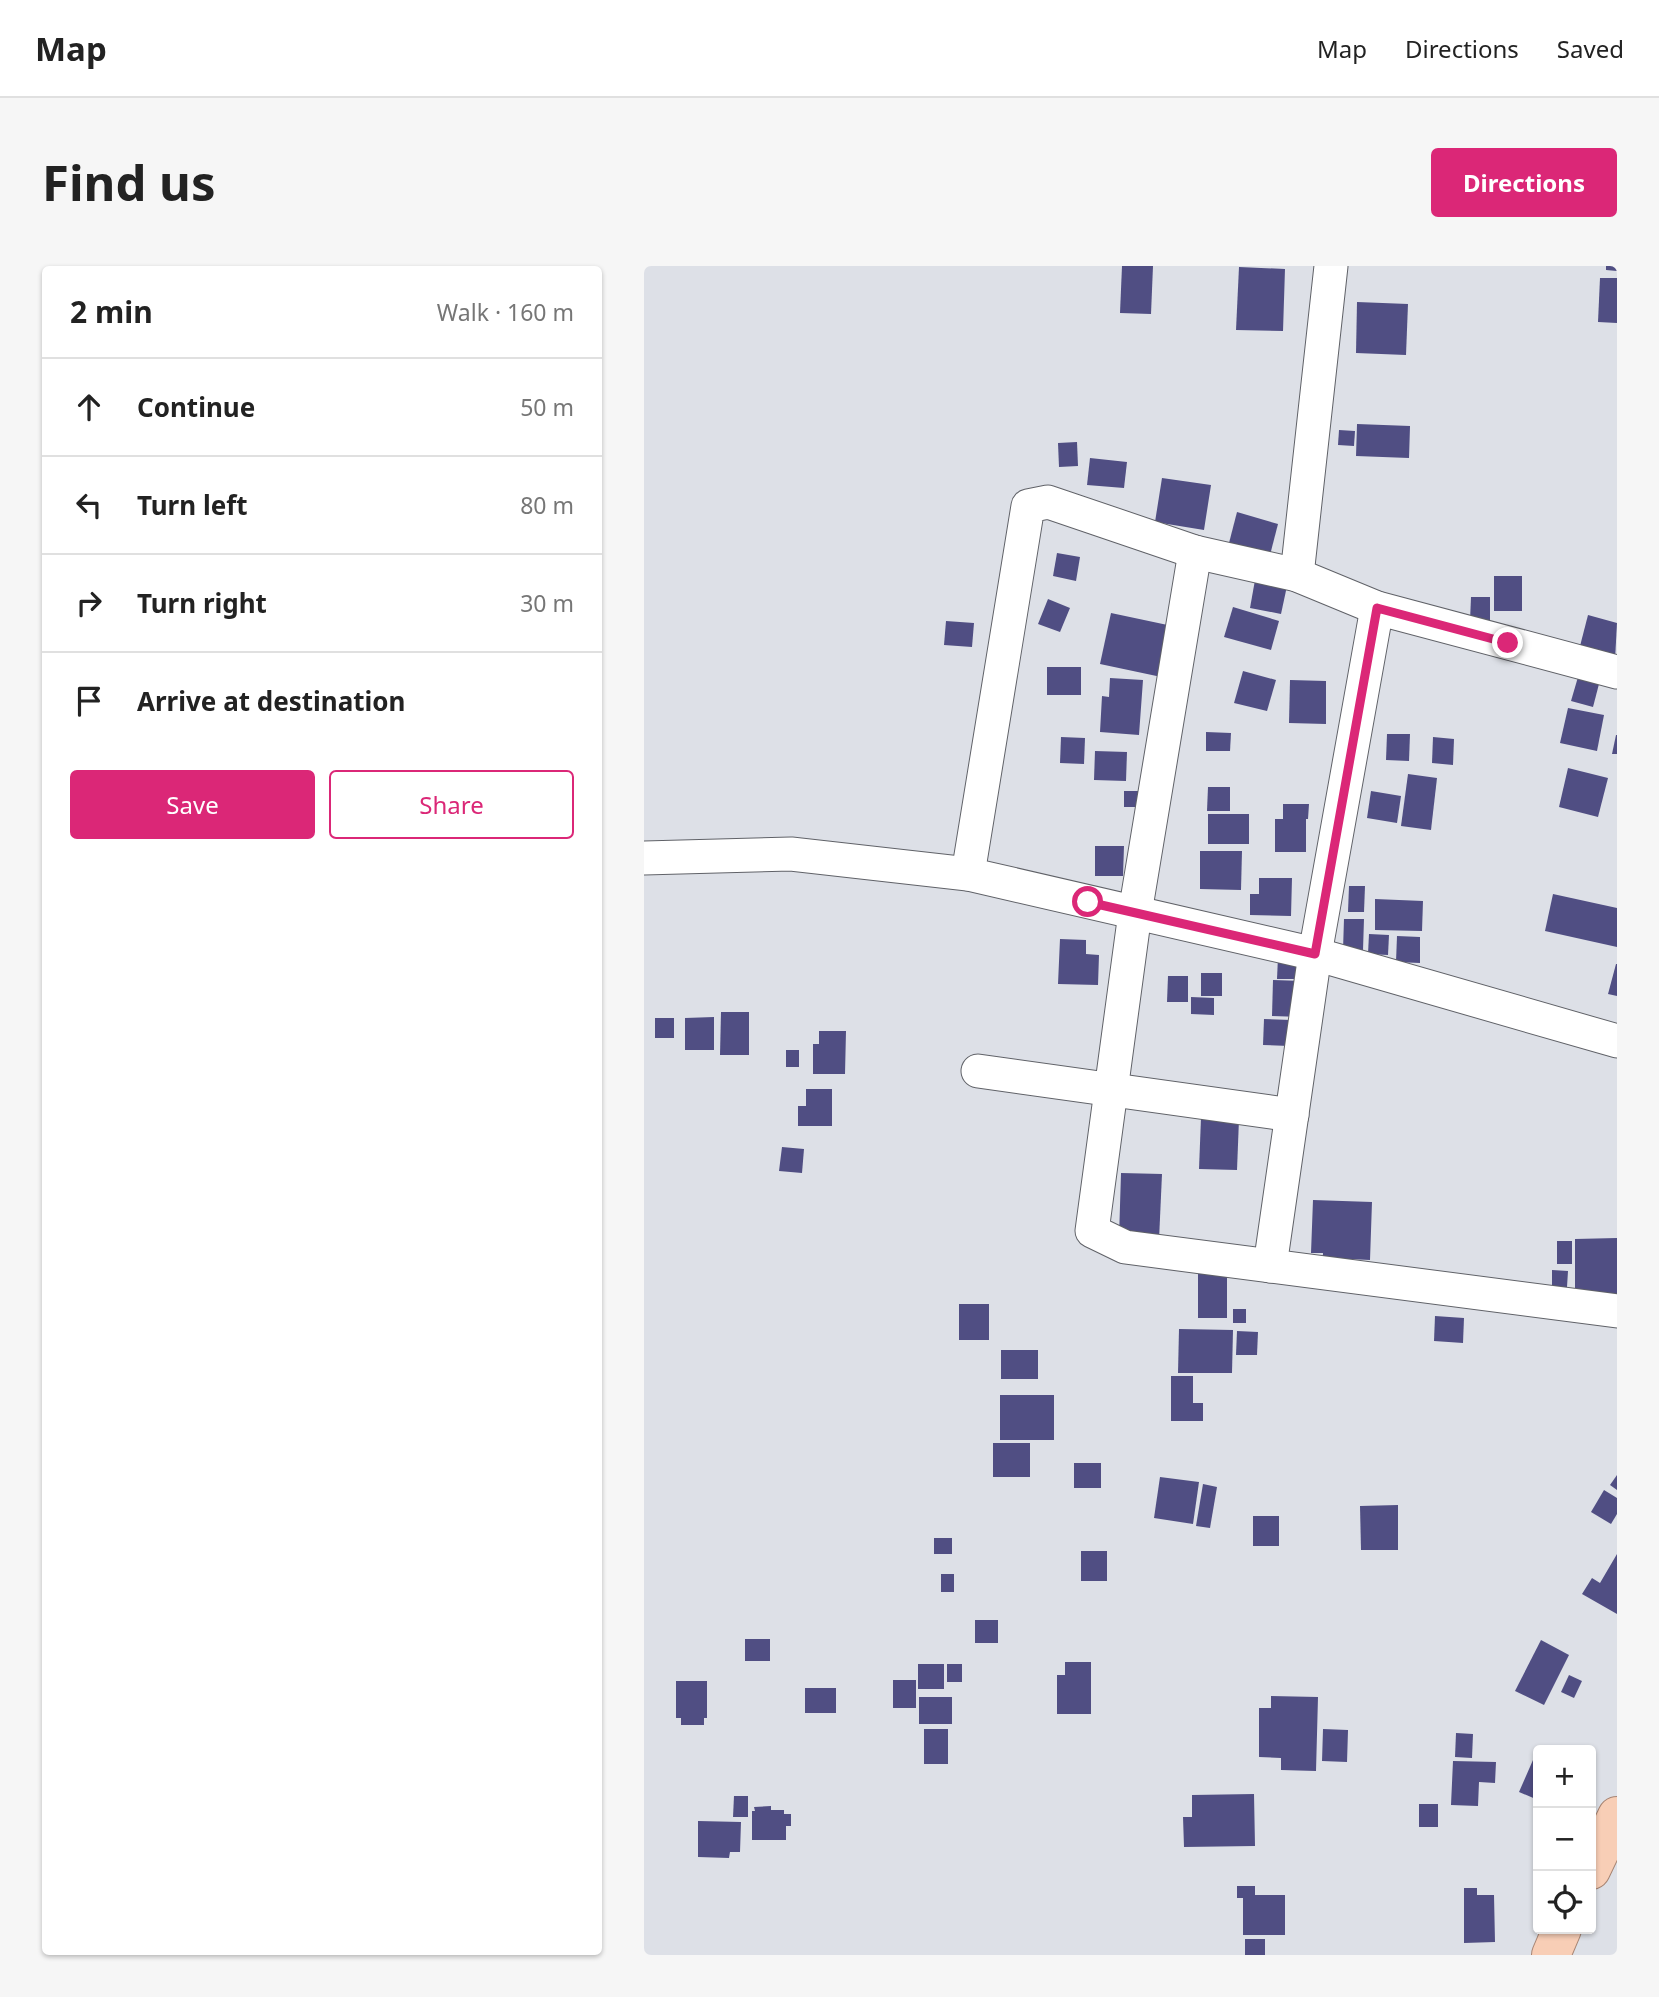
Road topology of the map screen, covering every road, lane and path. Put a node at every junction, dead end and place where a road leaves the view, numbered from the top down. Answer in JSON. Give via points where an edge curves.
{"nodes":[{"id":1,"x":1331,"y":266,"type":"edge"},
{"id":2,"x":1195,"y":552,"type":"junction"},
{"id":3,"x":1297,"y":575,"type":"junction"},
{"id":4,"x":1377,"y":608,"type":"junction"},
{"id":5,"x":1617,"y":672,"type":"edge"},
{"id":6,"x":644,"y":858,"type":"edge"},
{"id":7,"x":968,"y":874,"type":"junction"},
{"id":8,"x":1135,"y":913,"type":"junction"},
{"id":9,"x":1315,"y":954,"type":"junction"},
{"id":10,"x":1617,"y":1041,"type":"edge"},
{"id":11,"x":978,"y":1072,"type":"dead end"},
{"id":12,"x":1112,"y":1089,"type":"junction"},
{"id":13,"x":1292,"y":1115,"type":"junction"},
{"id":14,"x":1270,"y":1266,"type":"junction"},
{"id":15,"x":1617,"y":1311,"type":"edge"},
{"id":16,"x":1617,"y":1816,"type":"edge"},
{"id":17,"x":1596,"y":1860,"type":"edge"},
{"id":18,"x":1560,"y":1934,"type":"edge"},
{"id":19,"x":1551,"y":1955,"type":"edge"}],
"edges":[{"from":1,"to":3,"type":"street"},
{"from":2,"to":3,"type":"street"},
{"from":2,"to":7,"type":"street","via":[[1048,502],[1028,506]]},
{"from":2,"to":8,"type":"street"},
{"from":3,"to":4,"type":"street"},
{"from":4,"to":5,"type":"street"},
{"from":4,"to":9,"type":"street"},
{"from":6,"to":7,"type":"street","via":[[791,855]]},
{"from":7,"to":8,"type":"street"},
{"from":8,"to":9,"type":"street"},
{"from":8,"to":12,"type":"street"},
{"from":9,"to":10,"type":"street"},
{"from":9,"to":13,"type":"street"},
{"from":11,"to":12,"type":"street"},
{"from":12,"to":13,"type":"street"},
{"from":12,"to":14,"type":"street","via":[[1092,1231],[1125,1247]]},
{"from":13,"to":14,"type":"street"},
{"from":14,"to":15,"type":"street"},
{"from":16,"to":17,"type":"highway"},
{"from":18,"to":19,"type":"highway"}]}
